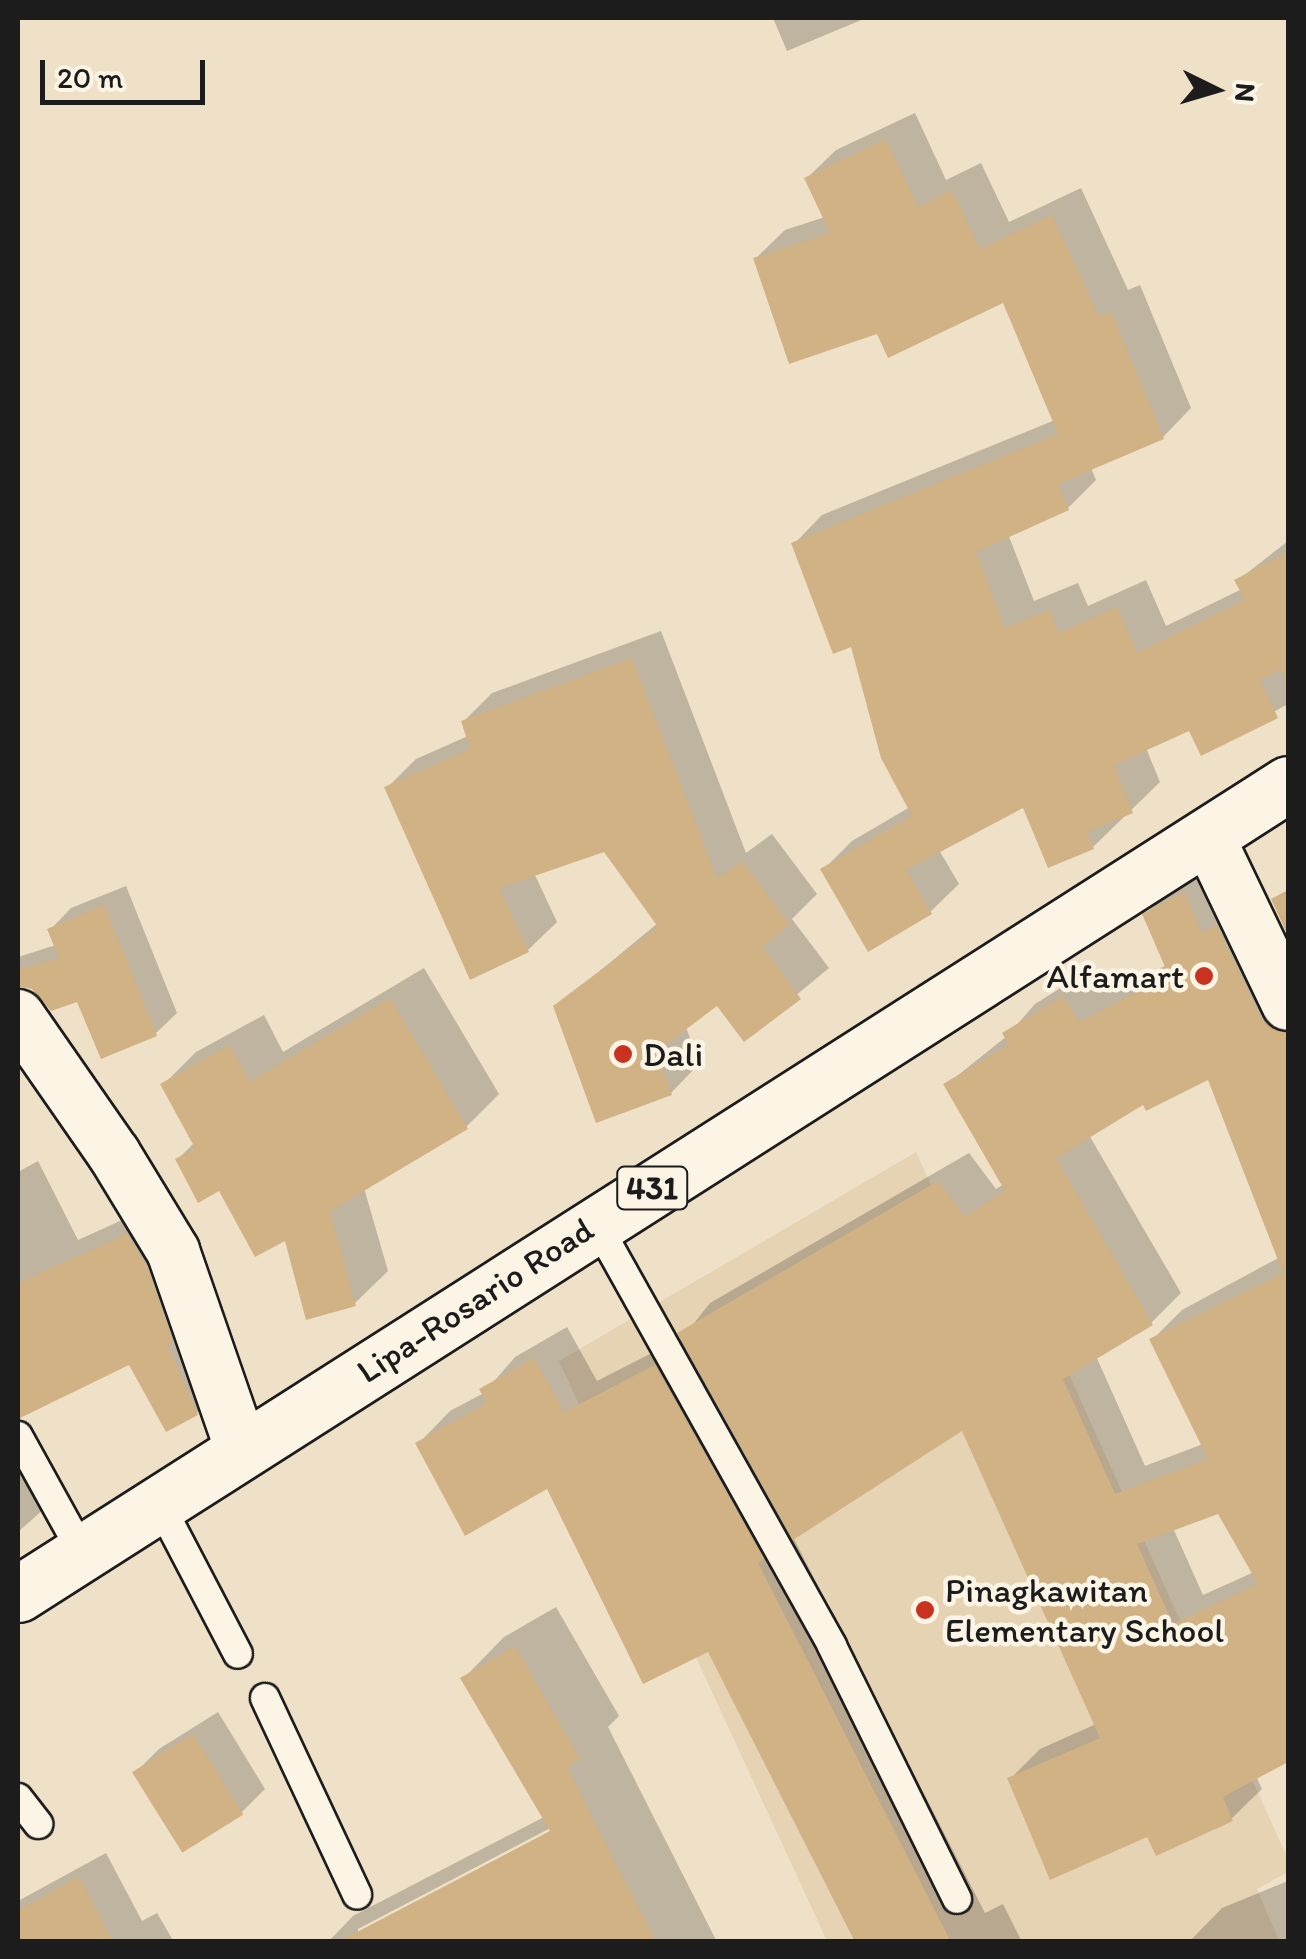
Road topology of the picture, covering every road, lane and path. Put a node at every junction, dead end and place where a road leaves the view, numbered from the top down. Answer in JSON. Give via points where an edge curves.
{"nodes":[{"id":1,"x":1288,"y":784,"type":"edge"},
{"id":2,"x":1208,"y":837,"type":"junction"},
{"id":3,"x":1288,"y":1004,"type":"edge"},
{"id":4,"x":18,"y":1016,"type":"edge"},
{"id":5,"x":596,"y":1224,"type":"junction"},
{"id":6,"x":18,"y":1436,"type":"edge"},
{"id":7,"x":242,"y":1450,"type":"junction"},
{"id":8,"x":159,"y":1502,"type":"junction"},
{"id":9,"x":82,"y":1552,"type":"junction"},
{"id":10,"x":18,"y":1594,"type":"edge"},
{"id":11,"x":238,"y":1654,"type":"dead end"},
{"id":12,"x":265,"y":1698,"type":"dead end"},
{"id":13,"x":18,"y":1798,"type":"edge"},
{"id":14,"x":38,"y":1824,"type":"dead end"},
{"id":15,"x":357,"y":1894,"type":"dead end"},
{"id":16,"x":956,"y":1900,"type":"dead end"}],
"edges":[{"from":1,"to":2,"type":"main road","name":"Lipa-Rosario Road","number":"431"},
{"from":2,"to":3,"type":"street"},
{"from":2,"to":5,"type":"main road","name":"Lipa-Rosario Road","number":"431"},
{"from":4,"to":7,"type":"street","via":[[173,1251]]},
{"from":5,"to":7,"type":"main road","name":"Lipa-Rosario Road","number":"431"},
{"from":5,"to":16,"type":"lane","via":[[832,1646]]},
{"from":6,"to":9,"type":"lane"},
{"from":7,"to":8,"type":"main road","name":"Lipa-Rosario Road","number":"431"},
{"from":8,"to":9,"type":"main road","name":"Lipa-Rosario Road","number":"431"},
{"from":8,"to":11,"type":"lane"},
{"from":9,"to":10,"type":"main road","name":"Lipa-Rosario Road","number":"431"},
{"from":12,"to":15,"type":"lane"},
{"from":13,"to":14,"type":"lane"}]}
